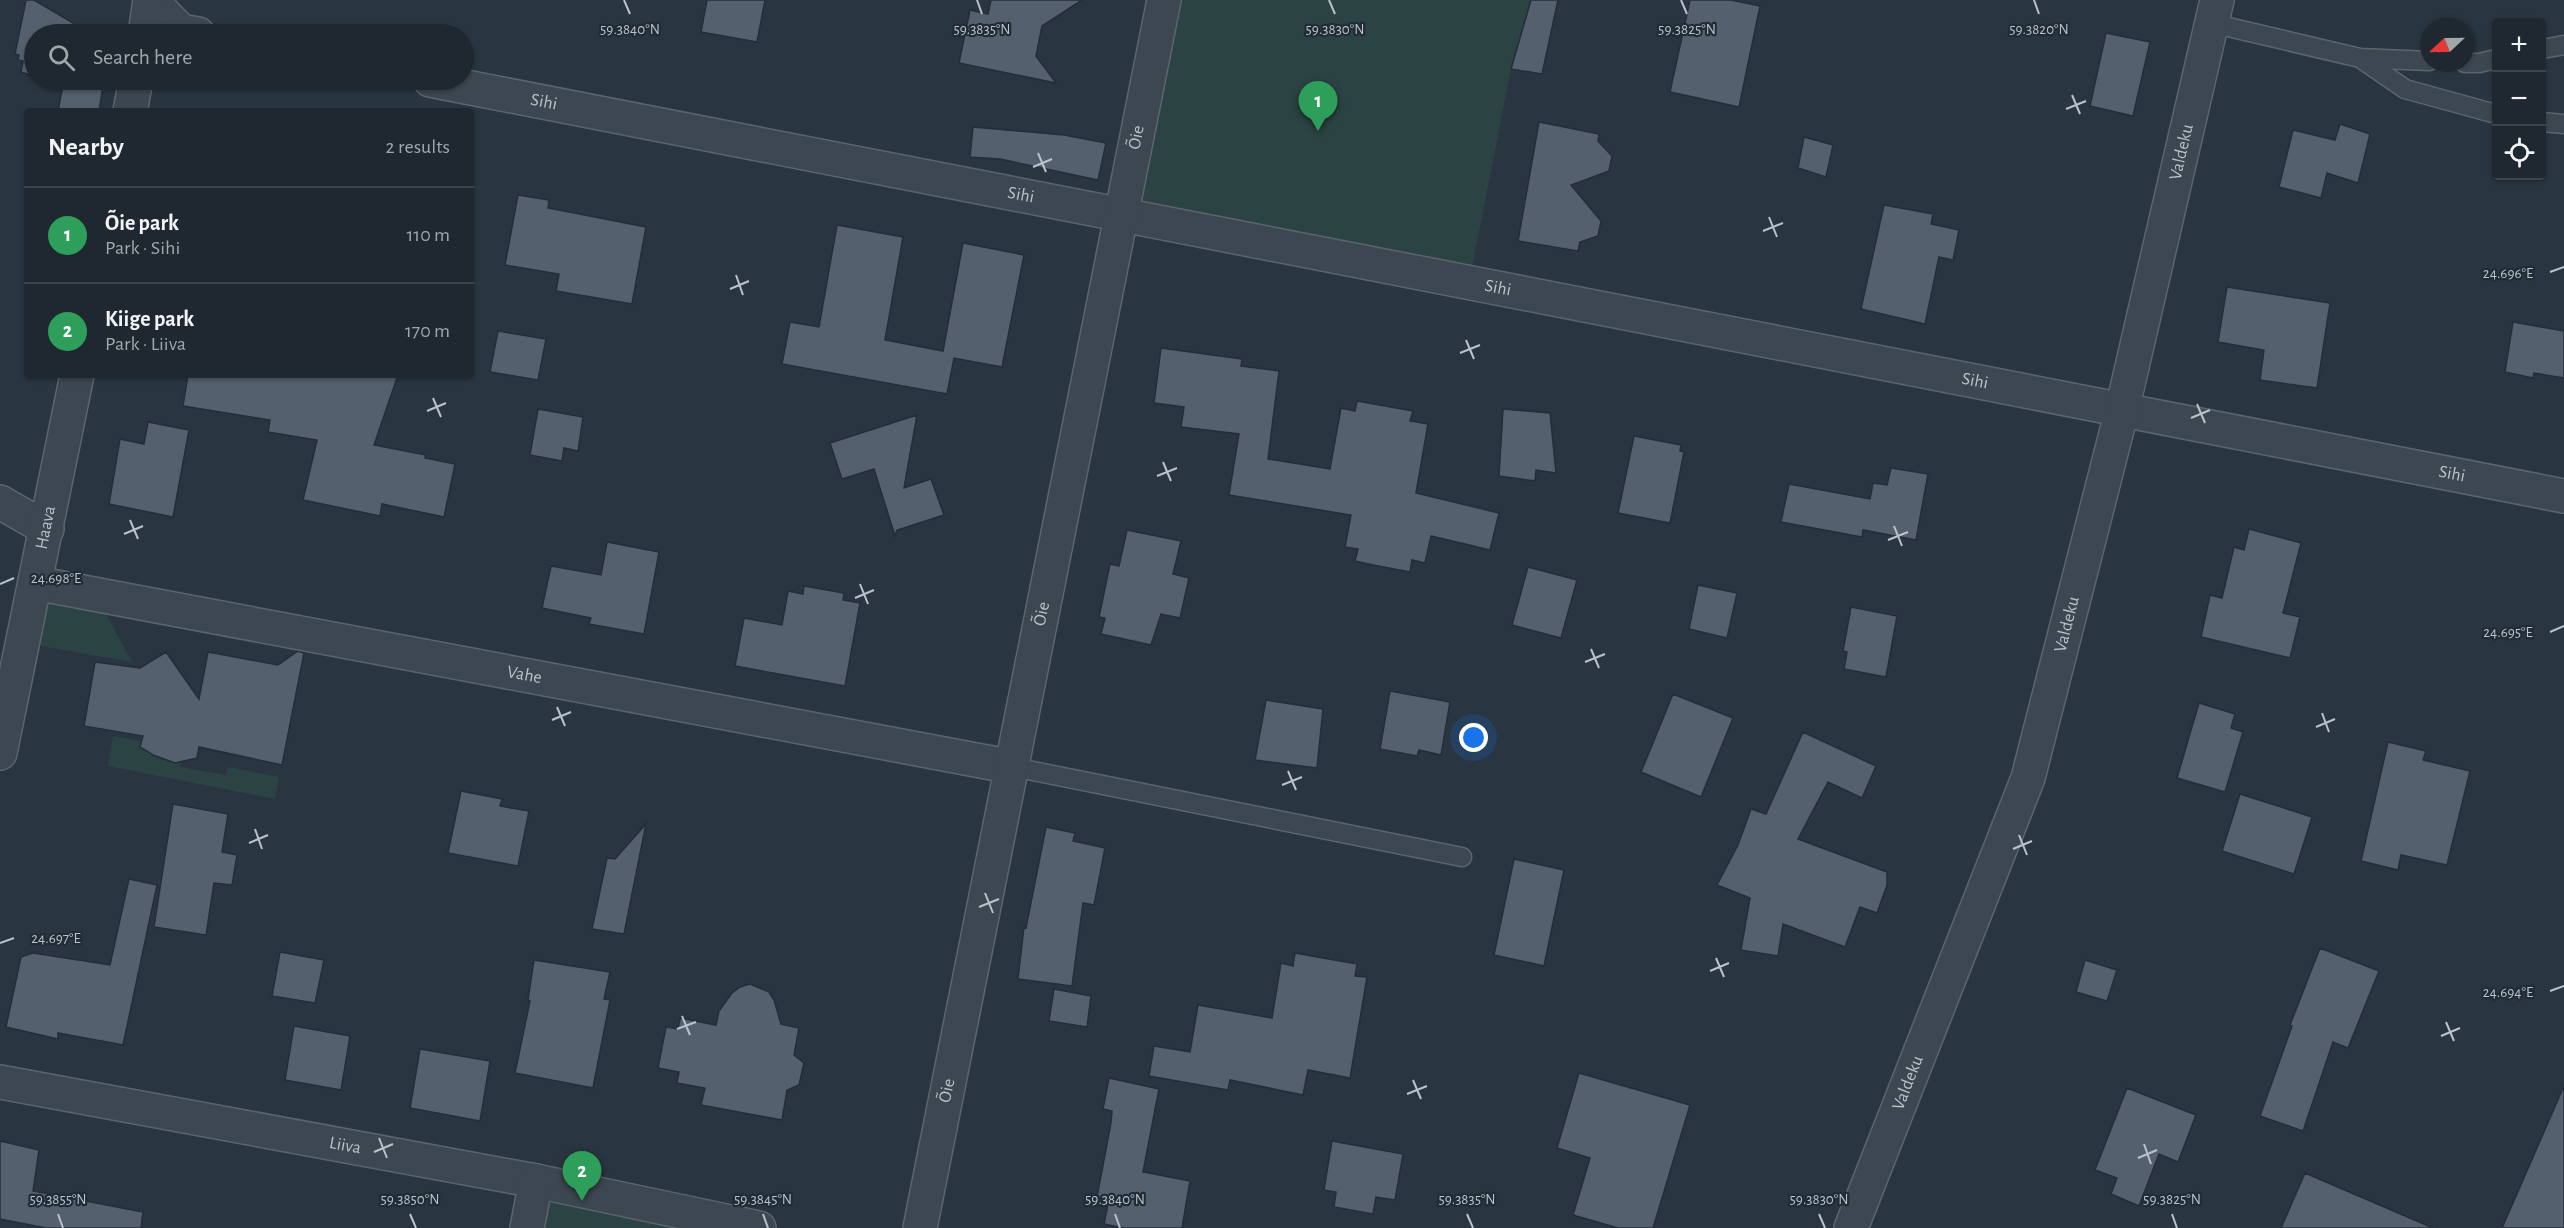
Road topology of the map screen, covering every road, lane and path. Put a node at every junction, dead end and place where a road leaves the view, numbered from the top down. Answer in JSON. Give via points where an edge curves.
{"nodes":[{"id":1,"x":150,"y":0,"type":"edge"},
{"id":2,"x":1164,"y":0,"type":"edge"},
{"id":3,"x":2214,"y":12,"type":"edge"},
{"id":4,"x":146,"y":24,"type":"edge"},
{"id":5,"x":174,"y":24,"type":"edge"},
{"id":6,"x":2564,"y":45,"type":"edge"},
{"id":7,"x":2546,"y":48,"type":"edge"},
{"id":8,"x":2360,"y":58,"type":"junction"},
{"id":9,"x":2492,"y":60,"type":"edge"},
{"id":10,"x":2420,"y":61,"type":"edge"},
{"id":11,"x":2474,"y":63,"type":"edge"},
{"id":12,"x":474,"y":89,"type":"edge"},
{"id":13,"x":134,"y":90,"type":"edge"},
{"id":14,"x":131,"y":108,"type":"edge"},
{"id":15,"x":2492,"y":113,"type":"edge"},
{"id":16,"x":2546,"y":122,"type":"edge"},
{"id":17,"x":2564,"y":124,"type":"edge"},
{"id":18,"x":1121,"y":214,"type":"junction"},
{"id":19,"x":76,"y":378,"type":"edge"},
{"id":20,"x":2122,"y":410,"type":"junction"},
{"id":21,"x":2564,"y":496,"type":"edge"},
{"id":22,"x":0,"y":502,"type":"edge"},
{"id":23,"x":47,"y":529,"type":"junction"},
{"id":24,"x":35,"y":583,"type":"junction"},
{"id":25,"x":0,"y":753,"type":"edge"},
{"id":26,"x":1013,"y":767,"type":"junction"},
{"id":27,"x":1462,"y":857,"type":"dead end"},
{"id":28,"x":0,"y":1082,"type":"edge"},
{"id":29,"x":536,"y":1181,"type":"junction"},
{"id":30,"x":527,"y":1228,"type":"edge"},
{"id":31,"x":759,"y":1228,"type":"edge"},
{"id":32,"x":920,"y":1228,"type":"edge"},
{"id":33,"x":1851,"y":1228,"type":"edge"}],
"edges":[{"from":1,"to":4,"type":"street"},
{"from":1,"to":5,"type":"street"},
{"from":2,"to":18,"type":"street","name":"Õie"},
{"from":3,"to":8,"type":"lane"},
{"from":3,"to":20,"type":"street","name":"Valdeku"},
{"from":6,"to":7,"type":"lane"},
{"from":8,"to":10,"type":"lane"},
{"from":8,"to":15,"type":"lane","via":[[2405,89]]},
{"from":9,"to":11,"type":"lane"},
{"from":12,"to":18,"type":"street","name":"Sihi"},
{"from":13,"to":14,"type":"street"},
{"from":16,"to":17,"type":"lane"},
{"from":18,"to":20,"type":"street","name":"Sihi"},
{"from":18,"to":26,"type":"street","name":"Õie"},
{"from":19,"to":23,"type":"street","name":"Haava"},
{"from":20,"to":21,"type":"street","name":"Sihi"},
{"from":20,"to":33,"type":"street","name":"Valdeku","via":[[2028,778]]},
{"from":22,"to":23,"type":"street"},
{"from":23,"to":24,"type":"street","name":"Haava"},
{"from":24,"to":25,"type":"street","name":"Haava"},
{"from":24,"to":26,"type":"street","name":"Vahe"},
{"from":26,"to":27,"type":"lane"},
{"from":26,"to":32,"type":"street","name":"Õie"},
{"from":28,"to":29,"type":"street","name":"Liiva"},
{"from":29,"to":30,"type":"street"},
{"from":29,"to":31,"type":"street","name":"Liiva"}]}
